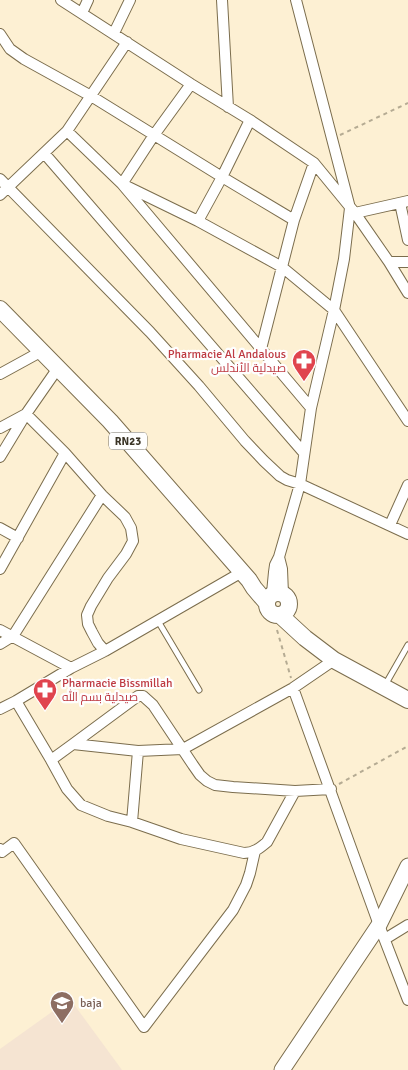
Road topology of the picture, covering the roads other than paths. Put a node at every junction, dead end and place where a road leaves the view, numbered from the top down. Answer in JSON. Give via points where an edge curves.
{"nodes":[{"id":1,"x":61,"y":0,"type":"edge"},
{"id":2,"x":88,"y":0,"type":"edge"},
{"id":3,"x":130,"y":0,"type":"edge"},
{"id":4,"x":222,"y":0,"type":"edge"},
{"id":5,"x":296,"y":0,"type":"edge"},
{"id":6,"x":82,"y":13,"type":"junction"},
{"id":7,"x":114,"y":33,"type":"junction"},
{"id":8,"x":0,"y":34,"type":"edge"},
{"id":9,"x":128,"y":42,"type":"junction"},
{"id":10,"x":191,"y":84,"type":"junction"},
{"id":11,"x":91,"y":96,"type":"junction"},
{"id":12,"x":228,"y":106,"type":"junction"},
{"id":13,"x":250,"y":120,"type":"junction"},
{"id":14,"x":67,"y":131,"type":"junction"},
{"id":15,"x":154,"y":135,"type":"junction"},
{"id":16,"x":44,"y":153,"type":"junction"},
{"id":17,"x":314,"y":163,"type":"junction"},
{"id":18,"x":222,"y":178,"type":"junction"},
{"id":19,"x":0,"y":179,"type":"edge"},
{"id":20,"x":122,"y":184,"type":"junction"},
{"id":21,"x":8,"y":187,"type":"junction"},
{"id":22,"x":0,"y":195,"type":"edge"},
{"id":23,"x":404,"y":202,"type":"edge"},
{"id":24,"x":352,"y":210,"type":"junction"},
{"id":25,"x":294,"y":220,"type":"junction"},
{"id":26,"x":198,"y":221,"type":"junction"},
{"id":27,"x":408,"y":240,"type":"edge"},
{"id":28,"x":389,"y":262,"type":"junction"},
{"id":29,"x":408,"y":262,"type":"edge"},
{"id":30,"x":282,"y":267,"type":"junction"},
{"id":31,"x":408,"y":293,"type":"edge"},
{"id":32,"x":0,"y":309,"type":"edge"},
{"id":33,"x":334,"y":310,"type":"junction"},
{"id":34,"x":261,"y":349,"type":"junction"},
{"id":35,"x":42,"y":351,"type":"junction"},
{"id":36,"x":58,"y":368,"type":"junction"},
{"id":37,"x":0,"y":374,"type":"edge"},
{"id":38,"x":311,"y":408,"type":"junction"},
{"id":39,"x":26,"y":414,"type":"junction"},
{"id":40,"x":408,"y":421,"type":"edge"},
{"id":41,"x":0,"y":428,"type":"edge"},
{"id":42,"x":65,"y":453,"type":"junction"},
{"id":43,"x":304,"y":453,"type":"junction"},
{"id":44,"x":0,"y":457,"type":"edge"},
{"id":45,"x":300,"y":484,"type":"junction"},
{"id":46,"x":408,"y":485,"type":"edge"},
{"id":47,"x":102,"y":495,"type":"junction"},
{"id":48,"x":390,"y":524,"type":"junction"},
{"id":49,"x":0,"y":528,"type":"edge"},
{"id":50,"x":408,"y":534,"type":"edge"},
{"id":51,"x":18,"y":538,"type":"junction"},
{"id":52,"x":0,"y":569,"type":"edge"},
{"id":53,"x":245,"y":576,"type":"junction"},
{"id":54,"x":276,"y":603,"type":"junction"},
{"id":55,"x":158,"y":621,"type":"junction"},
{"id":56,"x":0,"y":630,"type":"edge"},
{"id":57,"x":13,"y":636,"type":"junction"},
{"id":58,"x":0,"y":644,"type":"edge"},
{"id":59,"x":408,"y":645,"type":"edge"},
{"id":60,"x":106,"y":651,"type":"junction"},
{"id":61,"x":334,"y":660,"type":"junction"},
{"id":62,"x":71,"y":668,"type":"junction"},
{"id":63,"x":388,"y":680,"type":"junction"},
{"id":64,"x":293,"y":688,"type":"junction"},
{"id":65,"x":199,"y":690,"type":"dead end"},
{"id":66,"x":408,"y":690,"type":"edge"},
{"id":67,"x":408,"y":700,"type":"edge"},
{"id":68,"x":16,"y":701,"type":"junction"},
{"id":69,"x":0,"y":709,"type":"edge"},
{"id":70,"x":73,"y":744,"type":"junction"},
{"id":71,"x":183,"y":749,"type":"junction"},
{"id":72,"x":138,"y":751,"type":"junction"},
{"id":73,"x":50,"y":760,"type":"junction"},
{"id":74,"x":331,"y":789,"type":"junction"},
{"id":75,"x":295,"y":791,"type":"junction"},
{"id":76,"x":132,"y":822,"type":"junction"},
{"id":77,"x":0,"y":849,"type":"edge"},
{"id":78,"x":255,"y":850,"type":"junction"},
{"id":79,"x":408,"y":866,"type":"edge"},
{"id":80,"x":379,"y":925,"type":"junction"},
{"id":81,"x":408,"y":925,"type":"edge"},
{"id":82,"x":385,"y":939,"type":"junction"},
{"id":83,"x":406,"y":987,"type":"edge"},
{"id":84,"x":408,"y":1000,"type":"edge"},
{"id":85,"x":282,"y":1070,"type":"edge"}],
"edges":[{"from":1,"to":6,"type":"street"},
{"from":2,"to":6,"type":"street"},
{"from":3,"to":7,"type":"street"},
{"from":4,"to":12,"type":"street"},
{"from":5,"to":24,"type":"street"},
{"from":6,"to":7,"type":"street"},
{"from":7,"to":9,"type":"street"},
{"from":8,"to":11,"type":"street","via":[[10,49],[24,59]]},
{"from":9,"to":10,"type":"street"},
{"from":9,"to":11,"type":"street"},
{"from":10,"to":12,"type":"street"},
{"from":10,"to":15,"type":"street"},
{"from":11,"to":14,"type":"street"},
{"from":11,"to":15,"type":"street"},
{"from":12,"to":13,"type":"street"},
{"from":13,"to":17,"type":"street"},
{"from":13,"to":18,"type":"street"},
{"from":14,"to":16,"type":"street"},
{"from":14,"to":20,"type":"street"},
{"from":15,"to":18,"type":"street"},
{"from":15,"to":20,"type":"street"},
{"from":16,"to":21,"type":"street"},
{"from":16,"to":43,"type":"street"},
{"from":17,"to":24,"type":"street"},
{"from":17,"to":25,"type":"street"},
{"from":18,"to":25,"type":"street"},
{"from":18,"to":26,"type":"street"},
{"from":19,"to":21,"type":"street"},
{"from":20,"to":26,"type":"street"},
{"from":20,"to":34,"type":"street"},
{"from":21,"to":22,"type":"street"},
{"from":21,"to":45,"type":"street","via":[[150,332],[264,461],[280,476]]},
{"from":23,"to":24,"type":"street"},
{"from":23,"to":27,"type":"street"},
{"from":24,"to":28,"type":"street"},
{"from":24,"to":33,"type":"street"},
{"from":25,"to":30,"type":"street"},
{"from":26,"to":30,"type":"street"},
{"from":28,"to":29,"type":"street"},
{"from":28,"to":31,"type":"street"},
{"from":30,"to":33,"type":"street"},
{"from":30,"to":34,"type":"street"},
{"from":32,"to":35,"type":"main road","number":"RN23"},
{"from":33,"to":38,"type":"street"},
{"from":33,"to":40,"type":"street"},
{"from":34,"to":38,"type":"street"},
{"from":35,"to":36,"type":"main road","number":"RN23"},
{"from":35,"to":37,"type":"street"},
{"from":36,"to":39,"type":"street"},
{"from":36,"to":53,"type":"main road","number":"RN23","via":[[110,421]]},
{"from":38,"to":43,"type":"street"},
{"from":39,"to":41,"type":"street"},
{"from":39,"to":42,"type":"street"},
{"from":39,"to":44,"type":"street"},
{"from":42,"to":47,"type":"street"},
{"from":42,"to":51,"type":"street"},
{"from":43,"to":45,"type":"street"},
{"from":45,"to":48,"type":"street"},
{"from":45,"to":54,"type":"street","via":[[279,558],[282,570]]},
{"from":46,"to":48,"type":"street"},
{"from":47,"to":57,"type":"street"},
{"from":47,"to":60,"type":"street","via":[[125,517],[133,542],[87,616],[92,632]]},
{"from":48,"to":50,"type":"street"},
{"from":49,"to":51,"type":"street"},
{"from":51,"to":52,"type":"street"},
{"from":53,"to":54,"type":"main road","number":"RN23","via":[[259,584]]},
{"from":53,"to":55,"type":"street"},
{"from":54,"to":61,"type":"main road","number":"RN23","via":[[305,638]]},
{"from":54,"to":63,"type":"main road","number":"RN23","via":[[330,646]]},
{"from":55,"to":60,"type":"street"},
{"from":55,"to":65,"type":"lane"},
{"from":56,"to":57,"type":"street"},
{"from":57,"to":58,"type":"street"},
{"from":57,"to":62,"type":"street"},
{"from":59,"to":63,"type":"lane"},
{"from":60,"to":62,"type":"street"},
{"from":61,"to":64,"type":"street"},
{"from":61,"to":67,"type":"main road","number":"RN23"},
{"from":62,"to":68,"type":"street"},
{"from":63,"to":66,"type":"main road","number":"RN23"},
{"from":64,"to":71,"type":"street"},
{"from":64,"to":74,"type":"street"},
{"from":68,"to":69,"type":"street"},
{"from":68,"to":73,"type":"street"},
{"from":70,"to":71,"type":"street","via":[[138,696],[143,696],[154,705]]},
{"from":70,"to":72,"type":"street"},
{"from":70,"to":73,"type":"street"},
{"from":71,"to":72,"type":"street"},
{"from":71,"to":75,"type":"street","via":[[207,781],[233,787]]},
{"from":72,"to":76,"type":"street"},
{"from":73,"to":76,"type":"street","via":[[81,805]]},
{"from":74,"to":75,"type":"street"},
{"from":74,"to":80,"type":"street"},
{"from":75,"to":78,"type":"street","via":[[267,842]]},
{"from":76,"to":78,"type":"street","via":[[181,839],[233,851],[248,853]]},
{"from":77,"to":78,"type":"street","via":[[2,852],[14,843],[144,1027],[233,910],[246,885]]},
{"from":79,"to":80,"type":"street"},
{"from":80,"to":82,"type":"street"},
{"from":80,"to":85,"type":"street"},
{"from":81,"to":82,"type":"street"},
{"from":82,"to":83,"type":"street"},
{"from":83,"to":84,"type":"street"}]}
